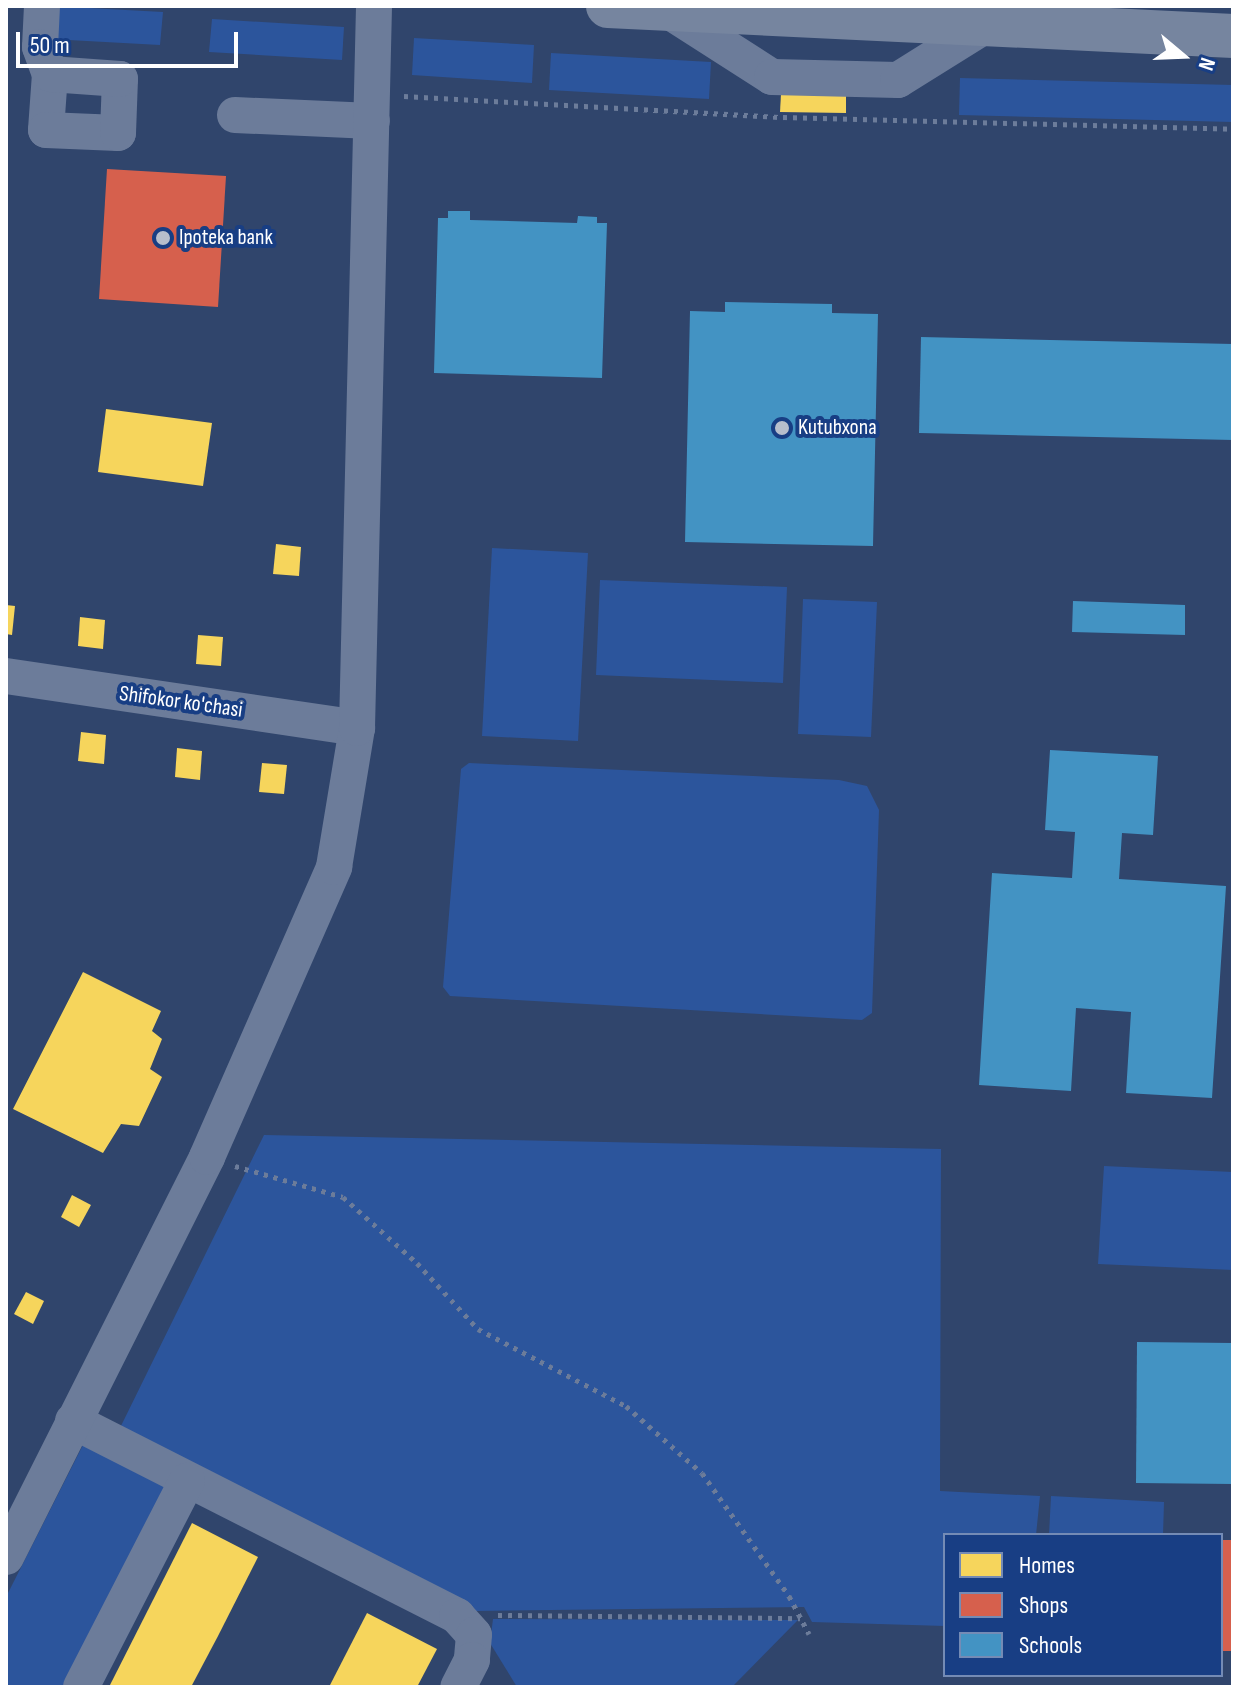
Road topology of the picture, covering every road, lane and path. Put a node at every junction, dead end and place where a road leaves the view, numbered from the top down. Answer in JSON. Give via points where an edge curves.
{"nodes":[{"id":1,"x":42,"y":6,"type":"edge"},
{"id":2,"x":374,"y":6,"type":"edge"},
{"id":3,"x":608,"y":6,"type":"edge"},
{"id":4,"x":669,"y":11,"type":"junction"},
{"id":5,"x":986,"y":25,"type":"junction"},
{"id":6,"x":1233,"y":36,"type":"edge"},
{"id":7,"x":50,"y":74,"type":"dead end"},
{"id":8,"x":372,"y":108,"type":"junction"},
{"id":9,"x":235,"y":115,"type":"dead end"},
{"id":10,"x":1233,"y":129,"type":"edge"},
{"id":11,"x":6,"y":676,"type":"edge"},
{"id":12,"x":357,"y":728,"type":"junction"},
{"id":13,"x":207,"y":1157,"type":"junction"},
{"id":14,"x":73,"y":1421,"type":"junction"},
{"id":15,"x":187,"y":1481,"type":"junction"},
{"id":16,"x":6,"y":1557,"type":"edge"},
{"id":17,"x":457,"y":1616,"type":"junction"},
{"id":18,"x":801,"y":1618,"type":"junction"},
{"id":19,"x":809,"y":1634,"type":"dead end"},
{"id":20,"x":81,"y":1687,"type":"edge"},
{"id":21,"x":458,"y":1687,"type":"edge"}],
"edges":[{"from":1,"to":7,"type":"street","via":[[40,47]]},
{"from":2,"to":8,"type":"street"},
{"from":3,"to":4,"type":"main road"},
{"from":4,"to":5,"type":"main road"},
{"from":4,"to":5,"type":"street","via":[[772,77],[898,80]]},
{"from":5,"to":6,"type":"main road"},
{"from":8,"to":9,"type":"street"},
{"from":8,"to":10,"type":"path"},
{"from":8,"to":12,"type":"street"},
{"from":11,"to":12,"type":"street","name":"Shifokor ko'chasi"},
{"from":12,"to":13,"type":"street","via":[[334,867]]},
{"from":13,"to":14,"type":"street"},
{"from":13,"to":18,"type":"path","via":[[343,1197],[417,1263],[478,1329],[626,1406],[702,1473]]},
{"from":14,"to":15,"type":"street"},
{"from":14,"to":16,"type":"street"},
{"from":15,"to":17,"type":"street"},
{"from":15,"to":20,"type":"street"},
{"from":17,"to":18,"type":"path"},
{"from":17,"to":21,"type":"street","via":[[474,1635],[472,1660]]},
{"from":18,"to":19,"type":"path"}]}
